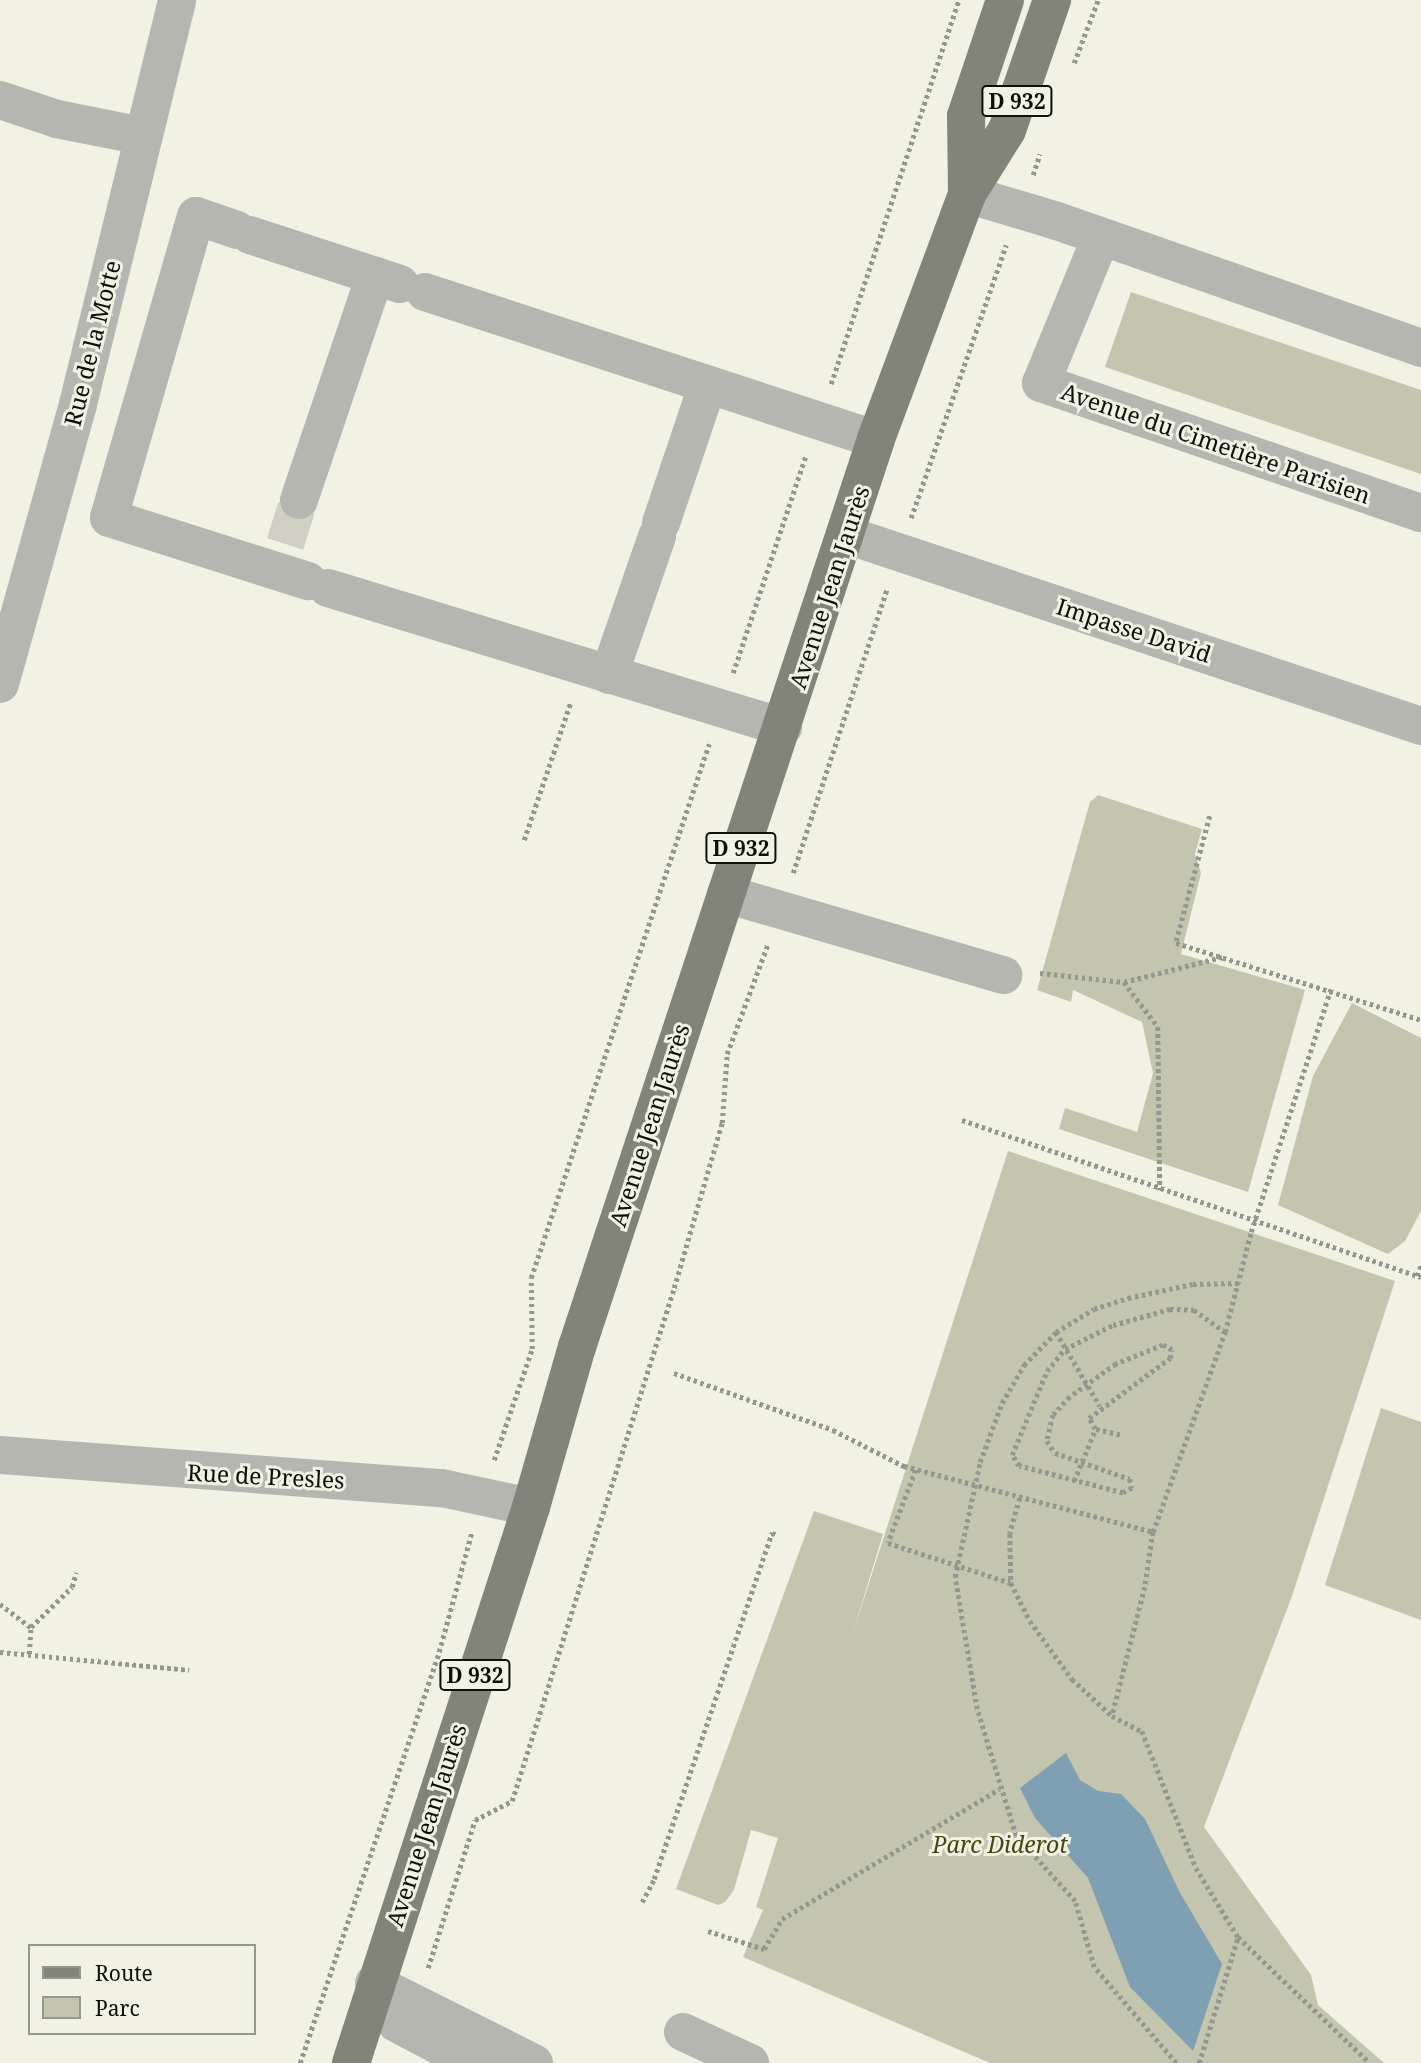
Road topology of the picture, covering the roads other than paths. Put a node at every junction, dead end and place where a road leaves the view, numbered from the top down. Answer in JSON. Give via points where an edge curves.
{"nodes":[{"id":1,"x":177,"y":0,"type":"edge"},
{"id":2,"x":1005,"y":0,"type":"edge"},
{"id":3,"x":1052,"y":0,"type":"edge"},
{"id":4,"x":1,"y":108,"type":"edge"},
{"id":5,"x":144,"y":136,"type":"junction"},
{"id":6,"x":967,"y":194,"type":"junction"},
{"id":7,"x":1101,"y":237,"type":"junction"},
{"id":8,"x":375,"y":276,"type":"junction"},
{"id":9,"x":1421,"y":348,"type":"edge"},
{"id":10,"x":707,"y":386,"type":"junction"},
{"id":11,"x":876,"y":439,"type":"junction"},
{"id":12,"x":299,"y":500,"type":"tunnel mouth"},
{"id":13,"x":1421,"y":513,"type":"edge"},
{"id":14,"x":847,"y":535,"type":"junction"},
{"id":15,"x":596,"y":671,"type":"junction"},
{"id":16,"x":0,"y":684,"type":"edge"},
{"id":17,"x":1421,"y":726,"type":"edge"},
{"id":18,"x":783,"y":727,"type":"junction"},
{"id":19,"x":726,"y":894,"type":"junction"},
{"id":20,"x":1003,"y":975,"type":"road end"},
{"id":21,"x":0,"y":1455,"type":"edge"},
{"id":22,"x":531,"y":1507,"type":"junction"},
{"id":23,"x":370,"y":1995,"type":"junction"},
{"id":24,"x":683,"y":2032,"type":"dead end"},
{"id":25,"x":351,"y":2063,"type":"edge"},
{"id":26,"x":472,"y":2063,"type":"edge"},
{"id":27,"x":534,"y":2063,"type":"edge"},
{"id":28,"x":750,"y":2063,"type":"edge"}],
"edges":[{"from":1,"to":5,"type":"street","name":"Rue de la Motte"},
{"from":2,"to":6,"type":"main road","name":"Avenue Jean Jaurès","number":"D 932","via":[[966,116]]},
{"from":3,"to":6,"type":"main road","name":"Avenue Jean Jaurès","number":"D 932","via":[[1007,130]]},
{"from":4,"to":5,"type":"street"},
{"from":5,"to":16,"type":"street","name":"Rue de la Motte","via":[[78,404]]},
{"from":6,"to":7,"type":"street"},
{"from":6,"to":11,"type":"main road","name":"Avenue Jean Jaurès","number":"D 932"},
{"from":7,"to":9,"type":"street"},
{"from":7,"to":13,"type":"street","name":"Avenue du Cimetière Parisien","via":[[1041,383]]},
{"from":8,"to":10,"type":"street"},
{"from":8,"to":12,"type":"street"},
{"from":8,"to":15,"type":"street","via":[[196,216],[109,518],[299,571]]},
{"from":10,"to":11,"type":"street"},
{"from":10,"to":15,"type":"street","via":[[659,530]]},
{"from":11,"to":14,"type":"main road","name":"Avenue Jean Jaurès","number":"D 932"},
{"from":14,"to":17,"type":"street","name":"Impasse David"},
{"from":14,"to":18,"type":"main road","name":"Avenue Jean Jaurès","number":"D 932"},
{"from":15,"to":18,"type":"street"},
{"from":18,"to":19,"type":"main road","name":"Avenue Jean Jaurès","number":"D 932"},
{"from":19,"to":20,"type":"street"},
{"from":19,"to":22,"type":"main road","name":"Avenue Jean Jaurès","number":"D 932","via":[[576,1348]]},
{"from":21,"to":22,"type":"street","name":"Rue de Presles","via":[[442,1488]]},
{"from":22,"to":23,"type":"main road","name":"Avenue Jean Jaurès","number":"D 932"},
{"from":23,"to":25,"type":"main road","name":"Avenue Jean Jaurès","number":"D 932"},
{"from":23,"to":26,"type":"street"},
{"from":23,"to":27,"type":"street","via":[[417,2005]]},
{"from":24,"to":28,"type":"street"}]}
